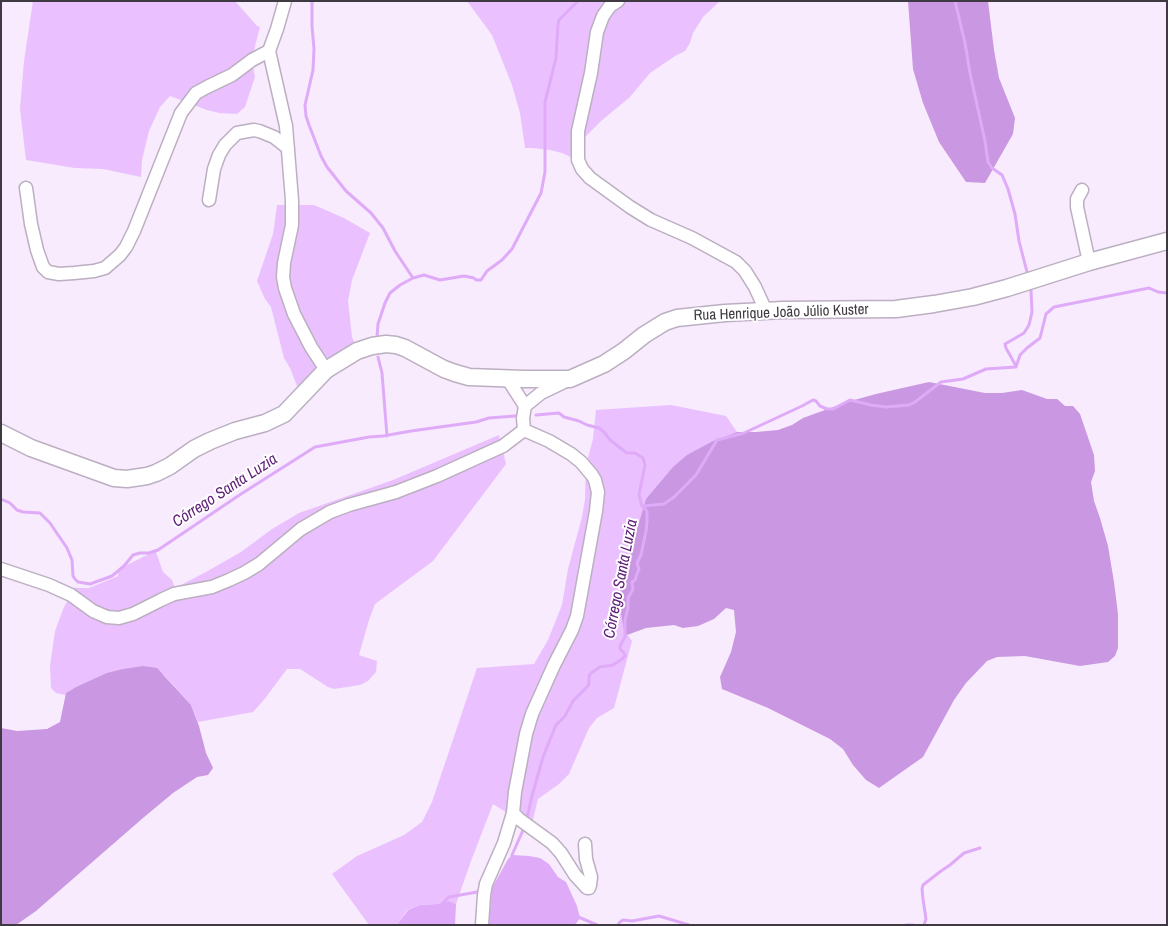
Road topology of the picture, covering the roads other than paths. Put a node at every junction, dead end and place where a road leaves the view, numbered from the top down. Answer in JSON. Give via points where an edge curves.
{"nodes":[{"id":1,"x":285,"y":1,"type":"edge"},
{"id":2,"x":618,"y":1,"type":"edge"},
{"id":3,"x":269,"y":51,"type":"junction"},
{"id":4,"x":288,"y":148,"type":"junction"},
{"id":5,"x":26,"y":188,"type":"dead end"},
{"id":6,"x":1082,"y":190,"type":"dead end"},
{"id":7,"x":209,"y":200,"type":"dead end"},
{"id":8,"x":1167,"y":241,"type":"edge"},
{"id":9,"x":1089,"y":262,"type":"junction"},
{"id":10,"x":766,"y":311,"type":"junction"},
{"id":11,"x":326,"y":370,"type":"junction"},
{"id":12,"x":507,"y":378,"type":"junction"},
{"id":13,"x":570,"y":379,"type":"junction"},
{"id":14,"x":525,"y":406,"type":"junction"},
{"id":15,"x":524,"y":430,"type":"junction"},
{"id":16,"x":1,"y":433,"type":"edge"},
{"id":17,"x":1,"y":570,"type":"edge"},
{"id":18,"x":514,"y":812,"type":"junction"},
{"id":19,"x":585,"y":844,"type":"dead end"},
{"id":20,"x":482,"y":925,"type":"edge"}],
"edges":[{"from":1,"to":3,"type":"street"},
{"from":2,"to":10,"type":"street","via":[[603,16],[597,32],[578,132],[578,160],[582,169],[651,220],[736,262],[745,270]]},
{"from":3,"to":4,"type":"street"},
{"from":3,"to":5,"type":"street","via":[[196,93],[181,113],[130,239],[120,255],[105,268],[59,274],[48,272],[43,267],[31,224]]},
{"from":4,"to":7,"type":"street","via":[[259,131],[237,133],[219,155]]},
{"from":4,"to":11,"type":"street","via":[[292,226],[283,277],[294,314]]},
{"from":6,"to":9,"type":"street","via":[[1076,207]]},
{"from":8,"to":9,"type":"street","name":"Rua Henrique João Júlio Kuster"},
{"from":9,"to":10,"type":"street","name":"Rua Henrique João Júlio Kuster","via":[[1007,288],[934,304],[896,309]]},
{"from":10,"to":13,"type":"street","name":"Rua Henrique João Júlio Kuster","via":[[702,315],[665,322],[604,364]]},
{"from":11,"to":12,"type":"street","name":"Rua Henrique João Júlio Kuster","via":[[357,352],[386,344],[405,348],[444,369],[469,377]]},
{"from":11,"to":16,"type":"street","name":"Rua Henrique João Júlio Kuster","via":[[284,414],[210,441],[147,476],[114,478],[31,448]]},
{"from":12,"to":13,"type":"street","name":"Rua Henrique João Júlio Kuster"},
{"from":12,"to":14,"type":"street"},
{"from":13,"to":14,"type":"street","via":[[541,393]]},
{"from":14,"to":15,"type":"street"},
{"from":15,"to":17,"type":"street","via":[[503,446],[437,476],[330,512],[301,529],[259,564],[229,580],[174,594],[119,618],[93,611],[71,595],[49,585]]},
{"from":15,"to":18,"type":"street","via":[[581,462],[595,480],[598,492],[577,616],[532,714],[515,792]]},
{"from":18,"to":19,"type":"street","via":[[562,853],[574,875],[589,888]]},
{"from":18,"to":20,"type":"street","via":[[486,884]]}]}
